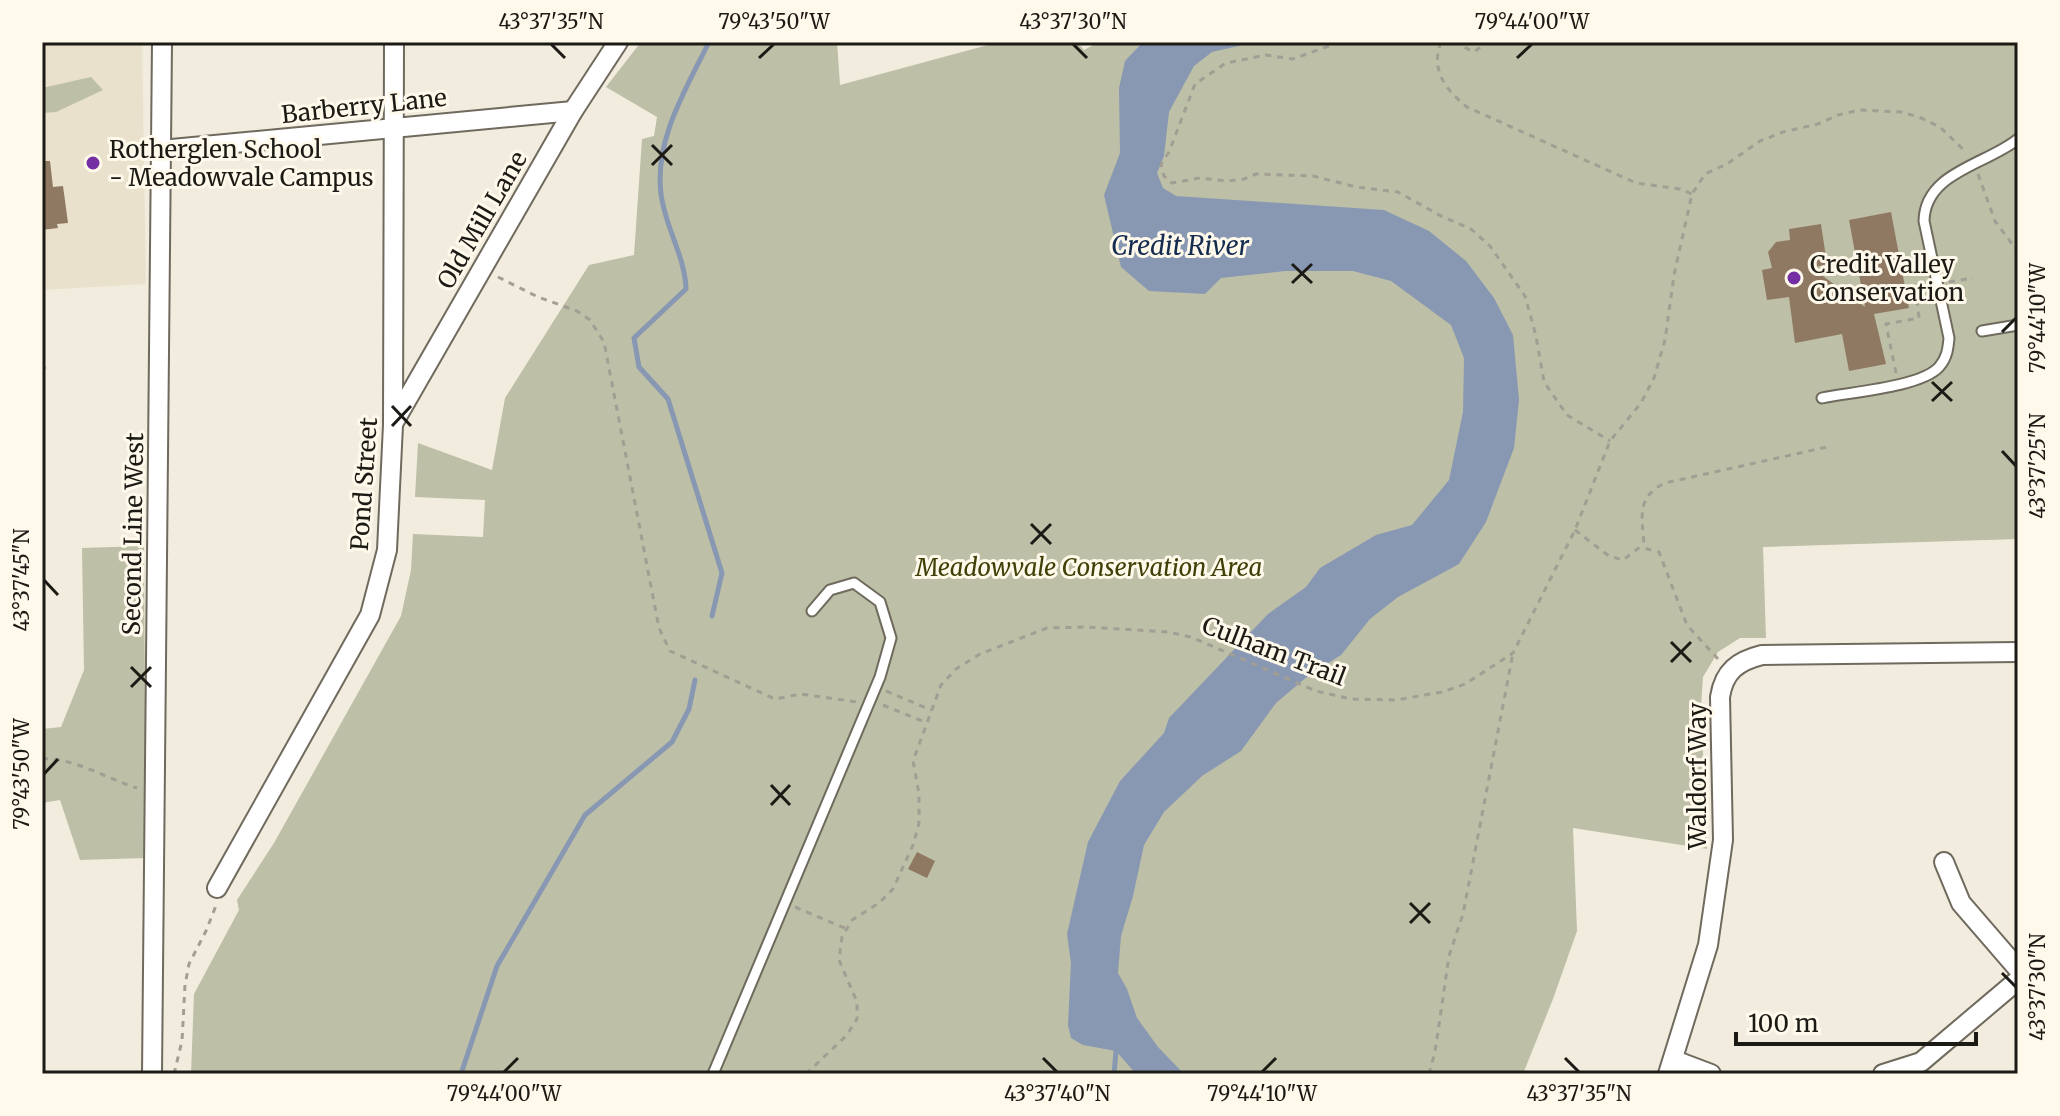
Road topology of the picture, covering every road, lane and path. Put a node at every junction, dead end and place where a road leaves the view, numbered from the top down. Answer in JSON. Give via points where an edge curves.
{"nodes":[{"id":1,"x":162,"y":42,"type":"edge"},
{"id":2,"x":394,"y":42,"type":"edge"},
{"id":3,"x":618,"y":42,"type":"edge"},
{"id":4,"x":1340,"y":42,"type":"edge"},
{"id":5,"x":1441,"y":42,"type":"edge"},
{"id":6,"x":1454,"y":42,"type":"edge"},
{"id":7,"x":1487,"y":42,"type":"edge"},
{"id":8,"x":573,"y":111,"type":"junction"},
{"id":9,"x":395,"y":127,"type":"junction"},
{"id":10,"x":2018,"y":139,"type":"edge"},
{"id":11,"x":161,"y":150,"type":"junction"},
{"id":12,"x":1972,"y":160,"type":"dead end"},
{"id":13,"x":1979,"y":176,"type":"dead end"},
{"id":14,"x":1692,"y":194,"type":"junction"},
{"id":15,"x":2018,"y":252,"type":"edge"},
{"id":16,"x":481,"y":268,"type":"junction"},
{"id":17,"x":1906,"y":293,"type":"dead end"},
{"id":18,"x":2018,"y":325,"type":"edge"},
{"id":19,"x":1982,"y":331,"type":"dead end"},
{"id":20,"x":42,"y":364,"type":"edge"},
{"id":21,"x":45,"y":369,"type":"dead end"},
{"id":22,"x":1898,"y":385,"type":"junction"},
{"id":23,"x":1822,"y":398,"type":"dead end"},
{"id":24,"x":393,"y":425,"type":"junction"},
{"id":25,"x":1610,"y":441,"type":"junction"},
{"id":26,"x":1827,"y":447,"type":"dead end"},
{"id":27,"x":1575,"y":530,"type":"junction"},
{"id":28,"x":1644,"y":544,"type":"junction"},
{"id":29,"x":812,"y":611,"type":"dead end"},
{"id":30,"x":2018,"y":652,"type":"edge"},
{"id":31,"x":1513,"y":653,"type":"junction"},
{"id":32,"x":1730,"y":670,"type":"junction"},
{"id":33,"x":876,"y":686,"type":"junction"},
{"id":34,"x":869,"y":701,"type":"junction"},
{"id":35,"x":932,"y":710,"type":"junction"},
{"id":36,"x":927,"y":723,"type":"junction"},
{"id":37,"x":42,"y":759,"type":"edge"},
{"id":38,"x":155,"y":794,"type":"junction"},
{"id":39,"x":1944,"y":862,"type":"dead end"},
{"id":40,"x":217,"y":888,"type":"joint"},
{"id":41,"x":785,"y":902,"type":"junction"},
{"id":42,"x":847,"y":929,"type":"junction"},
{"id":43,"x":2018,"y":969,"type":"edge"},
{"id":44,"x":2018,"y":980,"type":"edge"},
{"id":45,"x":1671,"y":1067,"type":"edge"},
{"id":46,"x":152,"y":1074,"type":"edge"},
{"id":47,"x":174,"y":1074,"type":"edge"},
{"id":48,"x":713,"y":1074,"type":"edge"},
{"id":49,"x":806,"y":1074,"type":"edge"},
{"id":50,"x":1429,"y":1074,"type":"edge"},
{"id":51,"x":1711,"y":1074,"type":"edge"},
{"id":52,"x":1883,"y":1074,"type":"edge"}],
"edges":[{"from":1,"to":11,"type":"street","name":"Second Line West"},
{"from":2,"to":9,"type":"street","name":"Pond Street"},
{"from":3,"to":8,"type":"street","name":"Old Mill Lane"},
{"from":4,"to":25,"type":"path","via":[[1293,59],[1266,55],[1226,63],[1195,84],[1161,164],[1164,176],[1172,183],[1256,174],[1313,176],[1398,192],[1471,229],[1490,246],[1525,296],[1544,382],[1567,415]]},
{"from":5,"to":14,"type":"path","via":[[1436,64],[1441,79],[1467,107],[1636,183]]},
{"from":6,"to":7,"type":"path","via":[[1474,52]]},
{"from":8,"to":9,"type":"street","name":"Barberry Lane"},
{"from":8,"to":16,"type":"street","name":"Old Mill Lane"},
{"from":9,"to":11,"type":"street","name":"Barberry Lane"},
{"from":9,"to":24,"type":"street","name":"Pond Street"},
{"from":10,"to":22,"type":"lane","via":[[1929,195],[1924,221],[1949,338],[1947,356],[1925,378]]},
{"from":11,"to":38,"type":"street","name":"Second Line West"},
{"from":12,"to":14,"type":"path","via":[[1940,127],[1919,117],[1860,110],[1760,141],[1705,174]]},
{"from":13,"to":15,"type":"path","via":[[1995,221]]},
{"from":14,"to":25,"type":"path","name":"Culham Trail","via":[[1654,378]]},
{"from":16,"to":24,"type":"street","name":"Old Mill Lane"},
{"from":16,"to":34,"type":"path","via":[[577,311],[604,342],[659,628],[670,651],[775,699],[801,694]]},
{"from":17,"to":22,"type":"path","via":[[1916,290],[1919,318],[1886,324]]},
{"from":18,"to":19,"type":"lane"},
{"from":20,"to":21,"type":"path"},
{"from":22,"to":23,"type":"lane"},
{"from":24,"to":40,"type":"street","name":"Pond Street","via":[[387,550],[370,615]]},
{"from":25,"to":27,"type":"path","name":"Culham Trail"},
{"from":26,"to":28,"type":"path","via":[[1651,490],[1642,508]]},
{"from":27,"to":28,"type":"path","via":[[1609,556],[1623,560]]},
{"from":27,"to":31,"type":"path","name":"Culham Trail"},
{"from":28,"to":32,"type":"path","via":[[1659,552],[1692,634]]},
{"from":29,"to":33,"type":"lane","via":[[830,590],[854,583],[880,602],[891,638]]},
{"from":30,"to":32,"type":"street","via":[[1762,655]]},
{"from":31,"to":35,"type":"path","name":"Culham Trail","via":[[1465,684],[1442,692],[1396,700],[1351,699],[1316,691],[1191,637],[1047,628],[956,669],[941,685]]},
{"from":31,"to":50,"type":"path"},
{"from":32,"to":45,"type":"street","name":"Waldorf Way","via":[[1720,697],[1723,840],[1708,945]]},
{"from":33,"to":34,"type":"lane"},
{"from":33,"to":35,"type":"path"},
{"from":34,"to":36,"type":"path"},
{"from":34,"to":41,"type":"lane"},
{"from":35,"to":36,"type":"path","name":"Culham Trail"},
{"from":36,"to":42,"type":"path","name":"Culham Trail","via":[[913,761],[919,794],[913,845],[893,889]]},
{"from":37,"to":38,"type":"path"},
{"from":38,"to":46,"type":"street","name":"Second Line West"},
{"from":39,"to":43,"type":"street","via":[[1961,903]]},
{"from":40,"to":47,"type":"path","via":[[211,919],[189,964]]},
{"from":41,"to":42,"type":"path"},
{"from":41,"to":48,"type":"lane"},
{"from":42,"to":49,"type":"path","via":[[839,960],[857,1002],[857,1019]]},
{"from":44,"to":52,"type":"street","via":[[1921,1062]]},
{"from":45,"to":51,"type":"street"}]}
